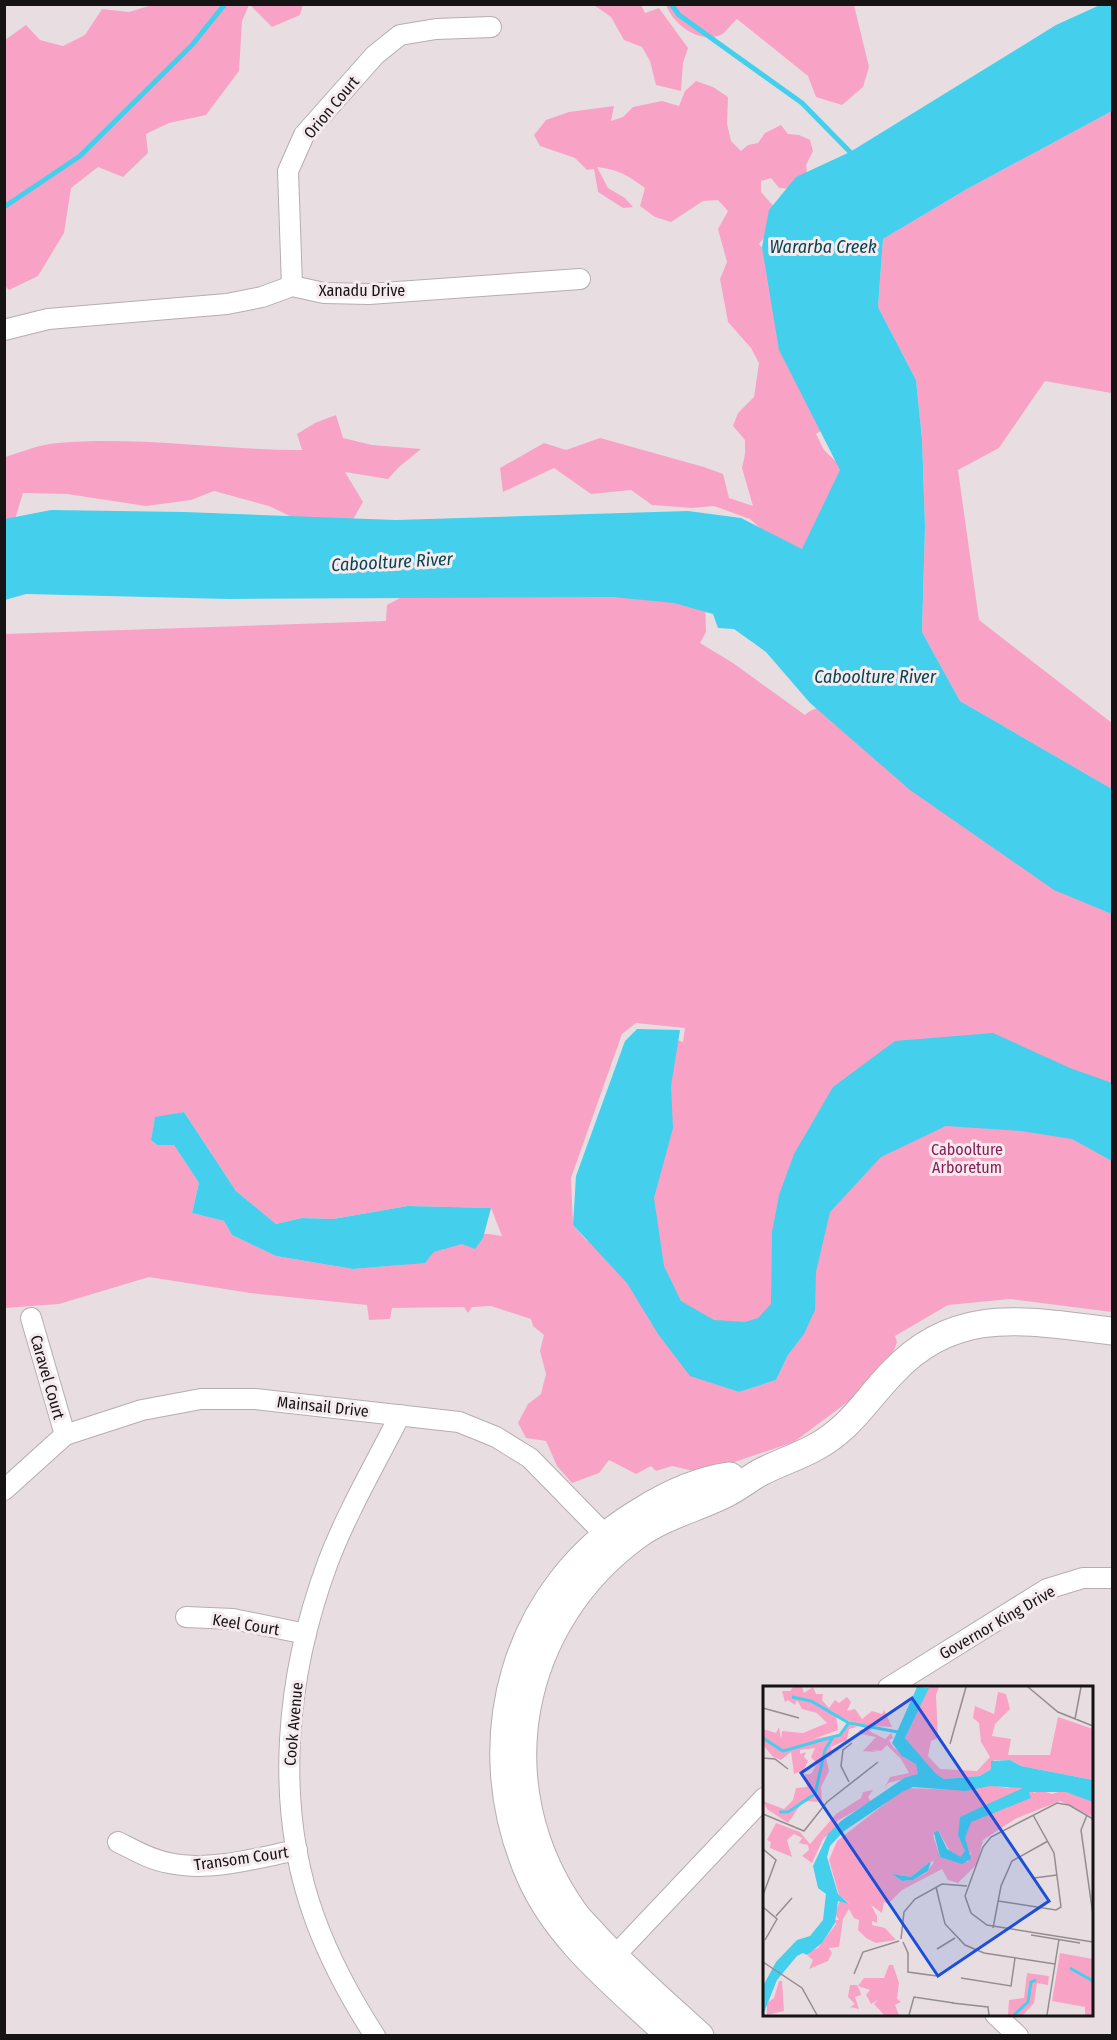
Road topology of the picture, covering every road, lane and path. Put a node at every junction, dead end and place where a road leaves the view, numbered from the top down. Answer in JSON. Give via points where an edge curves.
{"nodes":[{"id":1,"x":491,"y":27,"type":"dead end"},
{"id":2,"x":580,"y":279,"type":"dead end"},
{"id":3,"x":292,"y":286,"type":"junction"},
{"id":4,"x":4,"y":330,"type":"edge"},
{"id":5,"x":32,"y":1318,"type":"dead end"},
{"id":6,"x":1113,"y":1331,"type":"edge"},
{"id":7,"x":400,"y":1415,"type":"junction"},
{"id":8,"x":65,"y":1435,"type":"junction"},
{"id":9,"x":4,"y":1490,"type":"edge"},
{"id":10,"x":613,"y":1542,"type":"junction"},
{"id":11,"x":1113,"y":1578,"type":"edge"},
{"id":12,"x":186,"y":1617,"type":"dead end"},
{"id":13,"x":306,"y":1634,"type":"junction"},
{"id":14,"x":891,"y":1686,"type":"edge"},
{"id":15,"x":763,"y":1801,"type":"edge"},
{"id":16,"x":118,"y":1842,"type":"dead end"},
{"id":17,"x":297,"y":1850,"type":"junction"},
{"id":18,"x":607,"y":1964,"type":"junction"},
{"id":19,"x":997,"y":2016,"type":"edge"},
{"id":20,"x":375,"y":2036,"type":"edge"},
{"id":21,"x":670,"y":2036,"type":"edge"},
{"id":22,"x":700,"y":2036,"type":"edge"},
{"id":23,"x":1018,"y":2036,"type":"edge"}],
"edges":[{"from":1,"to":3,"type":"street","name":"Orion Court","via":[[400,35],[375,55],[304,135],[288,171]]},
{"from":2,"to":3,"type":"street","name":"Xanadu Drive","via":[[369,294],[324,293]]},
{"from":3,"to":4,"type":"street","via":[[227,304],[48,319]]},
{"from":5,"to":8,"type":"street","name":"Caravel Court"},
{"from":6,"to":10,"type":"street","via":[[1013,1320],[957,1329],[910,1355],[831,1438],[760,1472],[728,1493]]},
{"from":7,"to":8,"type":"street","name":"Mainsail Drive","via":[[255,1399],[201,1399],[142,1410]]},
{"from":7,"to":10,"type":"street","name":"Mainsail Drive","via":[[459,1422],[496,1437],[530,1458]]},
{"from":7,"to":13,"type":"street","name":"Cook Avenue","via":[[329,1560]]},
{"from":8,"to":9,"type":"street","name":"Mainsail Drive"},
{"from":10,"to":18,"type":"street","via":[[564,1611],[543,1650],[531,1684],[522,1752],[529,1819],[541,1853],[555,1884]]},
{"from":11,"to":14,"type":"street","name":"Governor King Drive","via":[[1083,1578],[1047,1589]]},
{"from":12,"to":13,"type":"street","name":"Keel Court","via":[[233,1619]]},
{"from":13,"to":17,"type":"street","name":"Cook Avenue","via":[[292,1706],[290,1741],[289,1778]]},
{"from":15,"to":18,"type":"street"},
{"from":16,"to":17,"type":"street","name":"Transom Court","via":[[148,1857],[190,1866]]},
{"from":17,"to":20,"type":"street","name":"Cook Avenue","via":[[314,1917],[342,1981]]},
{"from":18,"to":21,"type":"street"},
{"from":18,"to":22,"type":"street"},
{"from":19,"to":23,"type":"street"}]}
